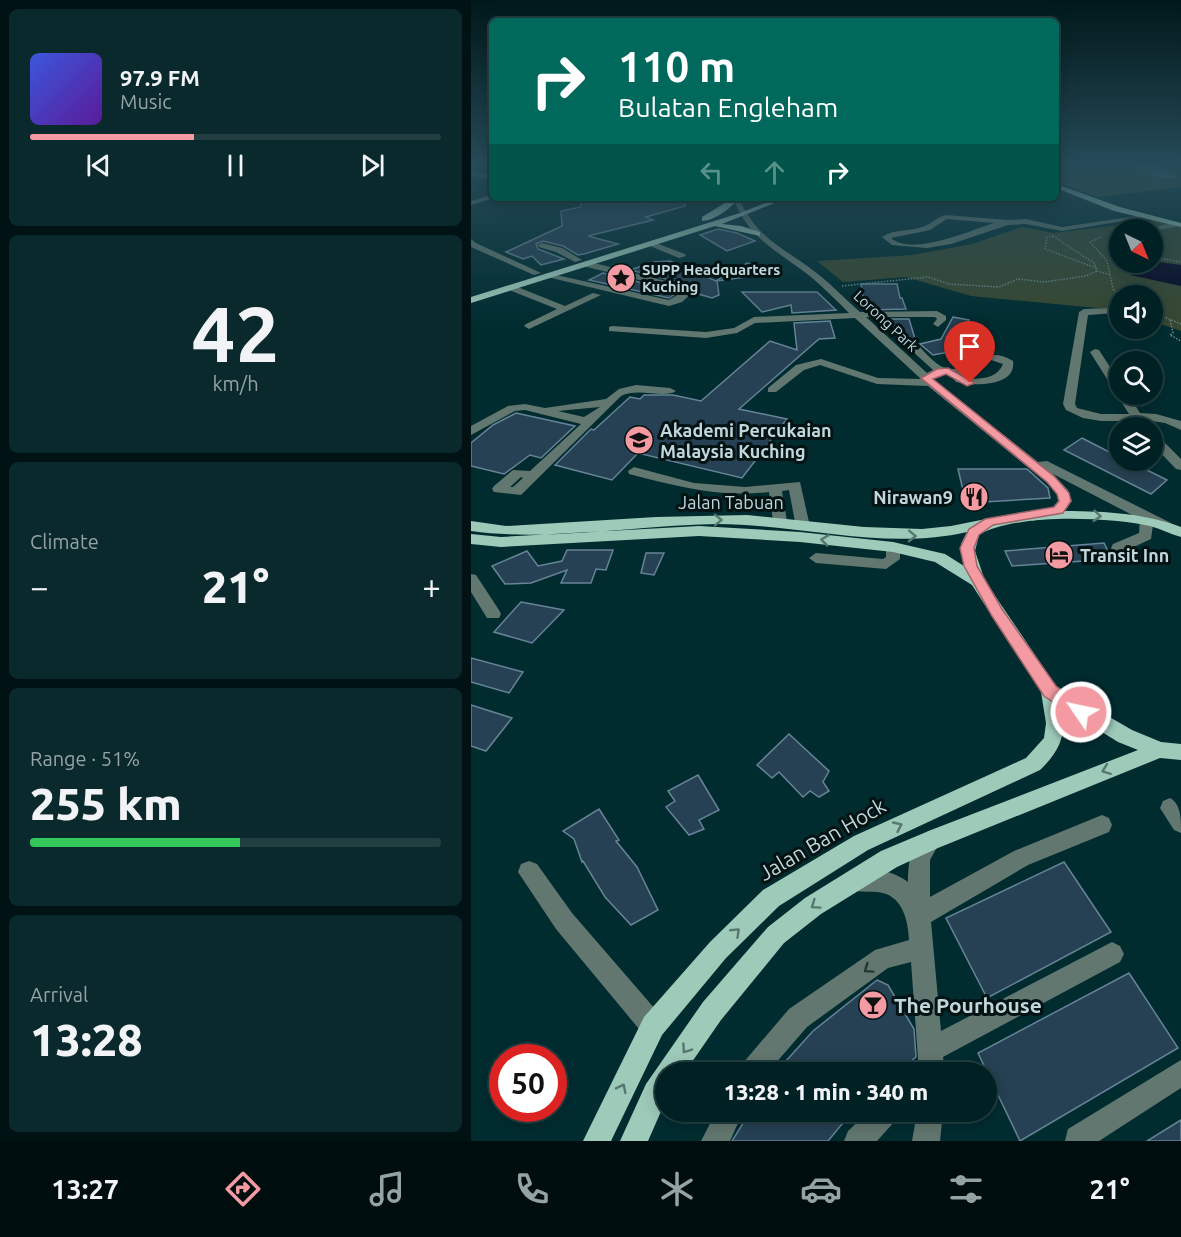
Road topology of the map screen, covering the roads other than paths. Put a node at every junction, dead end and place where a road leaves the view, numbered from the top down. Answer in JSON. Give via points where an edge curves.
{"nodes":[{"id":1,"x":709,"y":217,"type":"edge"},
{"id":2,"x":723,"y":217,"type":"edge"},
{"id":3,"x":728,"y":217,"type":"edge"},
{"id":4,"x":746,"y":217,"type":"edge"},
{"id":5,"x":1142,"y":217,"type":"edge"},
{"id":6,"x":1145,"y":217,"type":"edge"},
{"id":7,"x":1014,"y":223,"type":"junction"},
{"id":8,"x":1178,"y":224,"type":"edge"},
{"id":9,"x":1163,"y":227,"type":"edge"},
{"id":10,"x":685,"y":228,"type":"junction"},
{"id":11,"x":700,"y":228,"type":"junction"},
{"id":12,"x":757,"y":234,"type":"junction"},
{"id":13,"x":471,"y":241,"type":"edge"},
{"id":14,"x":653,"y":244,"type":"junction"},
{"id":15,"x":542,"y":245,"type":"dead end"},
{"id":16,"x":682,"y":256,"type":"dead end"},
{"id":17,"x":582,"y":262,"type":"junction"},
{"id":18,"x":602,"y":267,"type":"junction"},
{"id":19,"x":537,"y":273,"type":"junction"},
{"id":20,"x":547,"y":276,"type":"junction"},
{"id":21,"x":569,"y":280,"type":"junction"},
{"id":22,"x":511,"y":288,"type":"junction"},
{"id":23,"x":471,"y":293,"type":"edge"},
{"id":24,"x":596,"y":294,"type":"dead end"},
{"id":25,"x":471,"y":300,"type":"edge"},
{"id":26,"x":564,"y":309,"type":"junction"},
{"id":27,"x":1109,"y":311,"type":"edge"},
{"id":28,"x":861,"y":317,"type":"junction"},
{"id":29,"x":938,"y":324,"type":"dead end"},
{"id":30,"x":529,"y":326,"type":"dead end"},
{"id":31,"x":612,"y":329,"type":"dead end"},
{"id":32,"x":913,"y":346,"type":"dead end"},
{"id":33,"x":1095,"y":352,"type":"dead end"},
{"id":34,"x":941,"y":371,"type":"junction"},
{"id":35,"x":956,"y":373,"type":"dead end"},
{"id":36,"x":1109,"y":374,"type":"edge"},
{"id":37,"x":928,"y":381,"type":"junction"},
{"id":38,"x":773,"y":390,"type":"dead end"},
{"id":39,"x":670,"y":391,"type":"dead end"},
{"id":40,"x":610,"y":402,"type":"junction"},
{"id":41,"x":1128,"y":405,"type":"edge"},
{"id":42,"x":540,"y":411,"type":"junction"},
{"id":43,"x":1135,"y":416,"type":"junction"},
{"id":44,"x":592,"y":420,"type":"junction"},
{"id":45,"x":1181,"y":426,"type":"edge"},
{"id":46,"x":471,"y":431,"type":"edge"},
{"id":47,"x":1012,"y":446,"type":"junction"},
{"id":48,"x":1163,"y":447,"type":"edge"},
{"id":49,"x":1181,"y":466,"type":"edge"},
{"id":50,"x":634,"y":471,"type":"dead end"},
{"id":51,"x":533,"y":476,"type":"dead end"},
{"id":52,"x":775,"y":488,"type":"junction"},
{"id":53,"x":1025,"y":518,"type":"junction"},
{"id":54,"x":780,"y":521,"type":"junction"},
{"id":55,"x":1146,"y":521,"type":"junction"},
{"id":56,"x":802,"y":522,"type":"junction"},
{"id":57,"x":990,"y":522,"type":"junction"},
{"id":58,"x":471,"y":526,"type":"edge"},
{"id":59,"x":1174,"y":529,"type":"edge"},
{"id":60,"x":471,"y":539,"type":"edge"},
{"id":61,"x":893,"y":548,"type":"junction"},
{"id":62,"x":1118,"y":548,"type":"dead end"},
{"id":63,"x":816,"y":558,"type":"dead end"},
{"id":64,"x":471,"y":579,"type":"edge"},
{"id":65,"x":979,"y":584,"type":"junction"},
{"id":66,"x":493,"y":614,"type":"dead end"},
{"id":67,"x":1050,"y":691,"type":"junction"},
{"id":68,"x":1175,"y":753,"type":"edge"},
{"id":69,"x":1102,"y":825,"type":"dead end"},
{"id":70,"x":931,"y":840,"type":"junction"},
{"id":71,"x":529,"y":872,"type":"dead end"},
{"id":72,"x":850,"y":882,"type":"junction"},
{"id":73,"x":919,"y":916,"type":"junction"},
{"id":74,"x":922,"y":948,"type":"junction"},
{"id":75,"x":1112,"y":954,"type":"dead end"},
{"id":76,"x":653,"y":1026,"type":"junction"},
{"id":77,"x":932,"y":1061,"type":"edge"},
{"id":78,"x":677,"y":1062,"type":"edge"},
{"id":79,"x":761,"y":1062,"type":"edge"},
{"id":80,"x":1181,"y":1073,"type":"edge"},
{"id":81,"x":655,"y":1093,"type":"edge"},
{"id":82,"x":725,"y":1122,"type":"edge"},
{"id":83,"x":876,"y":1122,"type":"edge"},
{"id":84,"x":929,"y":1122,"type":"edge"},
{"id":85,"x":1078,"y":1139,"type":"dead end"},
{"id":86,"x":597,"y":1141,"type":"edge"},
{"id":87,"x":634,"y":1141,"type":"edge"},
{"id":88,"x":715,"y":1141,"type":"edge"},
{"id":89,"x":858,"y":1141,"type":"edge"},
{"id":90,"x":926,"y":1141,"type":"edge"}],
"edges":[{"from":1,"to":10,"type":"main road"},
{"from":2,"to":10,"type":"main road"},
{"from":3,"to":11,"type":"main road"},
{"from":4,"to":12,"type":"street","name":"Lorong Park"},
{"from":5,"to":7,"type":"street","via":[[1062,229]]},
{"from":6,"to":8,"type":"main road"},
{"from":7,"to":7,"type":"street","via":[[929,246],[892,243],[886,237],[927,228],[946,218]]},
{"from":8,"to":9,"type":"street"},
{"from":10,"to":17,"type":"main road"},
{"from":11,"to":12,"type":"main road","via":[[732,226]]},
{"from":11,"to":14,"type":"main road"},
{"from":12,"to":28,"type":"street","name":"Lorong Park"},
{"from":13,"to":19,"type":"street"},
{"from":14,"to":16,"type":"street"},
{"from":14,"to":17,"type":"main road"},
{"from":15,"to":17,"type":"street"},
{"from":17,"to":18,"type":"street"},
{"from":17,"to":19,"type":"main road"},
{"from":17,"to":20,"type":"main road"},
{"from":18,"to":21,"type":"street"},
{"from":18,"to":21,"type":"street","via":[[691,290],[669,303]]},
{"from":19,"to":23,"type":"main road"},
{"from":20,"to":21,"type":"street"},
{"from":20,"to":22,"type":"main road"},
{"from":22,"to":25,"type":"main road"},
{"from":22,"to":26,"type":"street"},
{"from":24,"to":26,"type":"street"},
{"from":26,"to":30,"type":"street"},
{"from":27,"to":43,"type":"street","via":[[1084,312],[1069,404],[1072,410],[1096,418],[1118,420]]},
{"from":28,"to":29,"type":"street","via":[[937,314],[943,318]]},
{"from":28,"to":31,"type":"street","via":[[754,320],[720,334],[648,334]]},
{"from":28,"to":37,"type":"street","name":"Lorong Park"},
{"from":32,"to":34,"type":"street"},
{"from":33,"to":36,"type":"street"},
{"from":34,"to":35,"type":"street"},
{"from":34,"to":37,"type":"street"},
{"from":37,"to":38,"type":"street","via":[[877,381],[812,362]]},
{"from":37,"to":47,"type":"street","name":"Lorong Park"},
{"from":39,"to":40,"type":"street","via":[[629,390]]},
{"from":40,"to":42,"type":"street"},
{"from":40,"to":44,"type":"street"},
{"from":41,"to":43,"type":"street"},
{"from":42,"to":44,"type":"street"},
{"from":42,"to":46,"type":"street","via":[[512,408]]},
{"from":43,"to":45,"type":"street","via":[[1152,416]]},
{"from":44,"to":51,"type":"street"},
{"from":47,"to":53,"type":"street","via":[[1051,479],[1065,501],[1058,510]]},
{"from":47,"to":59,"type":"street","via":[[1088,489]]},
{"from":48,"to":49,"type":"street"},
{"from":50,"to":52,"type":"street","via":[[694,488]]},
{"from":52,"to":54,"type":"street"},
{"from":52,"to":56,"type":"street","via":[[795,484]]},
{"from":53,"to":55,"type":"main road","name":"Jalan Tabuan","one_way":true,"via":[[1081,515]]},
{"from":53,"to":57,"type":"main road","name":"Jalan Tabuan"},
{"from":54,"to":56,"type":"main road","name":"Jalan Tabuan"},
{"from":58,"to":54,"type":"main road","name":"Jalan Tabuan","one_way":true,"via":[[506,531],[711,520]]},
{"from":55,"to":59,"type":"main road","name":"Jalan Tabuan"},
{"from":55,"to":62,"type":"street","via":[[1146,536]]},
{"from":56,"to":57,"type":"main road","name":"Jalan Tabuan","one_way":true,"via":[[920,536]]},
{"from":57,"to":65,"type":"main road","via":[[973,532],[967,548]]},
{"from":61,"to":60,"type":"main road","name":"Jalan Tabuan","one_way":true,"via":[[735,532],[501,542]]},
{"from":61,"to":63,"type":"street","via":[[893,560],[886,564]]},
{"from":61,"to":65,"type":"main road","name":"Jalan Tabuan","via":[[940,558]]},
{"from":64,"to":66,"type":"street"},
{"from":65,"to":67,"type":"main road"},
{"from":67,"to":68,"type":"main road","via":[[1125,736]]},
{"from":76,"to":67,"type":"main road","name":"Jalan Ban Hock","one_way":true,"via":[[718,950],[771,898],[861,843],[1033,764],[1049,752],[1056,735]]},
{"from":68,"to":70,"type":"main road","one_way":true},
{"from":69,"to":73,"type":"street","via":[[1021,858]]},
{"from":70,"to":72,"type":"main road"},
{"from":70,"to":73,"type":"street","via":[[920,857]]},
{"from":71,"to":76,"type":"street","via":[[564,921]]},
{"from":72,"to":73,"type":"street","via":[[893,883],[905,891]]},
{"from":72,"to":78,"type":"main road","one_way":true,"via":[[776,935],[712,1011]]},
{"from":73,"to":74,"type":"street"},
{"from":74,"to":77,"type":"street"},
{"from":74,"to":79,"type":"street","one_way":true,"via":[[883,958],[798,1018]]},
{"from":75,"to":77,"type":"street"},
{"from":86,"to":76,"type":"main road","name":"Jalan Ban Hock","one_way":true},
{"from":80,"to":85,"type":"street"},
{"from":81,"to":87,"type":"main road"},
{"from":82,"to":88,"type":"street"},
{"from":83,"to":89,"type":"street"},
{"from":84,"to":90,"type":"street"}]}
